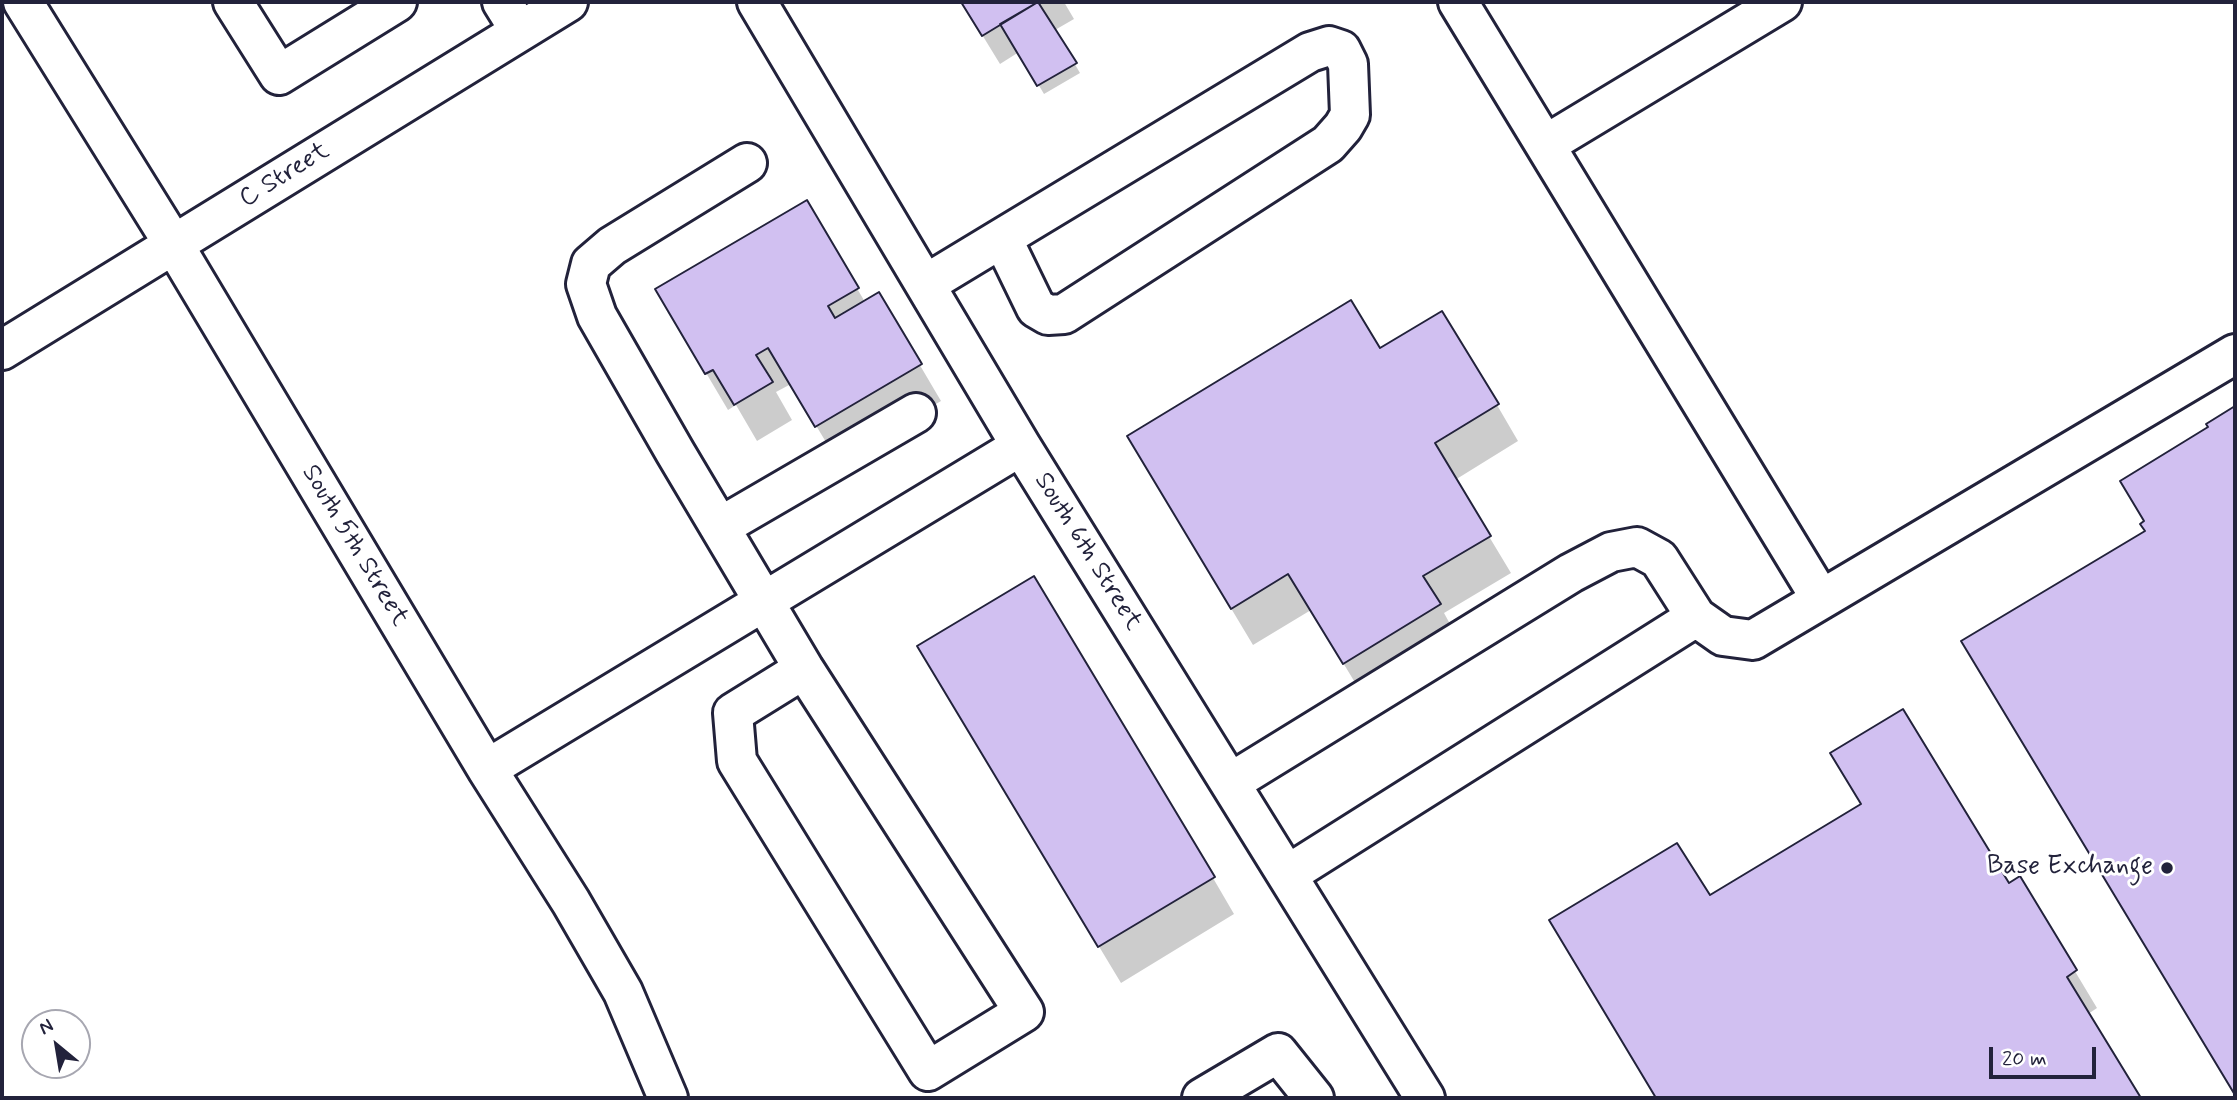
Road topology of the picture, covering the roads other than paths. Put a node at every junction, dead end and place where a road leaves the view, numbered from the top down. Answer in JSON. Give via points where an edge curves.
{"nodes":[{"id":1,"x":23,"y":2,"type":"edge"},
{"id":2,"x":233,"y":2,"type":"edge"},
{"id":3,"x":568,"y":2,"type":"edge"},
{"id":4,"x":757,"y":2,"type":"edge"},
{"id":5,"x":1458,"y":2,"type":"edge"},
{"id":6,"x":1782,"y":2,"type":"edge"},
{"id":7,"x":385,"y":5,"type":"edge"},
{"id":8,"x":511,"y":17,"type":"edge"},
{"id":9,"x":1545,"y":145,"type":"junction"},
{"id":10,"x":747,"y":163,"type":"dead end"},
{"id":11,"x":1002,"y":238,"type":"junction"},
{"id":12,"x":174,"y":245,"type":"junction"},
{"id":13,"x":926,"y":284,"type":"junction"},
{"id":14,"x":2,"y":350,"type":"edge"},
{"id":15,"x":2235,"y":354,"type":"edge"},
{"id":16,"x":916,"y":413,"type":"dead end"},
{"id":17,"x":1021,"y":446,"type":"junction"},
{"id":18,"x":720,"y":527,"type":"junction"},
{"id":19,"x":1821,"y":600,"type":"junction"},
{"id":20,"x":765,"y":601,"type":"junction"},
{"id":21,"x":1696,"y":617,"type":"junction"},
{"id":22,"x":804,"y":669,"type":"junction"},
{"id":23,"x":487,"y":769,"type":"junction"},
{"id":24,"x":1230,"y":783,"type":"junction"},
{"id":25,"x":1287,"y":875,"type":"junction"},
{"id":26,"x":935,"y":1085,"type":"edge"},
{"id":27,"x":1416,"y":1095,"type":"edge"},
{"id":28,"x":668,"y":1098,"type":"edge"},
{"id":29,"x":1202,"y":1098,"type":"edge"},
{"id":30,"x":1314,"y":1098,"type":"edge"}],
"edges":[{"from":1,"to":12,"type":"street","name":"South 5th Street"},
{"from":2,"to":7,"type":"street","via":[[279,75]]},
{"from":3,"to":8,"type":"street","name":"C Street"},
{"from":4,"to":13,"type":"street","name":"South 6th Street"},
{"from":5,"to":9,"type":"street"},
{"from":6,"to":9,"type":"street"},
{"from":8,"to":12,"type":"street","name":"C Street"},
{"from":9,"to":19,"type":"street"},
{"from":10,"to":18,"type":"street","via":[[612,246],[591,264],[586,284],[597,316]]},
{"from":11,"to":11,"type":"street","via":[[1036,308],[1048,315],[1064,314],[1328,145],[1350,115],[1348,65],[1341,51],[1329,46],[1310,52]]},
{"from":11,"to":13,"type":"street"},
{"from":12,"to":14,"type":"street","name":"C Street"},
{"from":12,"to":23,"type":"street","name":"South 5th Street"},
{"from":13,"to":17,"type":"street","name":"South 6th Street"},
{"from":15,"to":19,"type":"street"},
{"from":16,"to":18,"type":"street"},
{"from":17,"to":20,"type":"street"},
{"from":17,"to":24,"type":"street","name":"South 6th Street"},
{"from":18,"to":20,"type":"street"},
{"from":19,"to":21,"type":"street","via":[[1753,640],[1723,636]]},
{"from":20,"to":22,"type":"street"},
{"from":20,"to":23,"type":"street"},
{"from":21,"to":24,"type":"street","via":[[1659,559],[1637,547],[1611,552]]},
{"from":21,"to":25,"type":"street"},
{"from":22,"to":26,"type":"street","via":[[733,713],[737,761]]},
{"from":22,"to":26,"type":"street","via":[[1024,1012]]},
{"from":23,"to":28,"type":"street","name":"South 5th Street","via":[[623,992]]},
{"from":24,"to":25,"type":"street","name":"South 6th Street"},
{"from":25,"to":27,"type":"street","name":"South 6th Street"},
{"from":29,"to":30,"type":"street","via":[[1278,1053]]}]}
